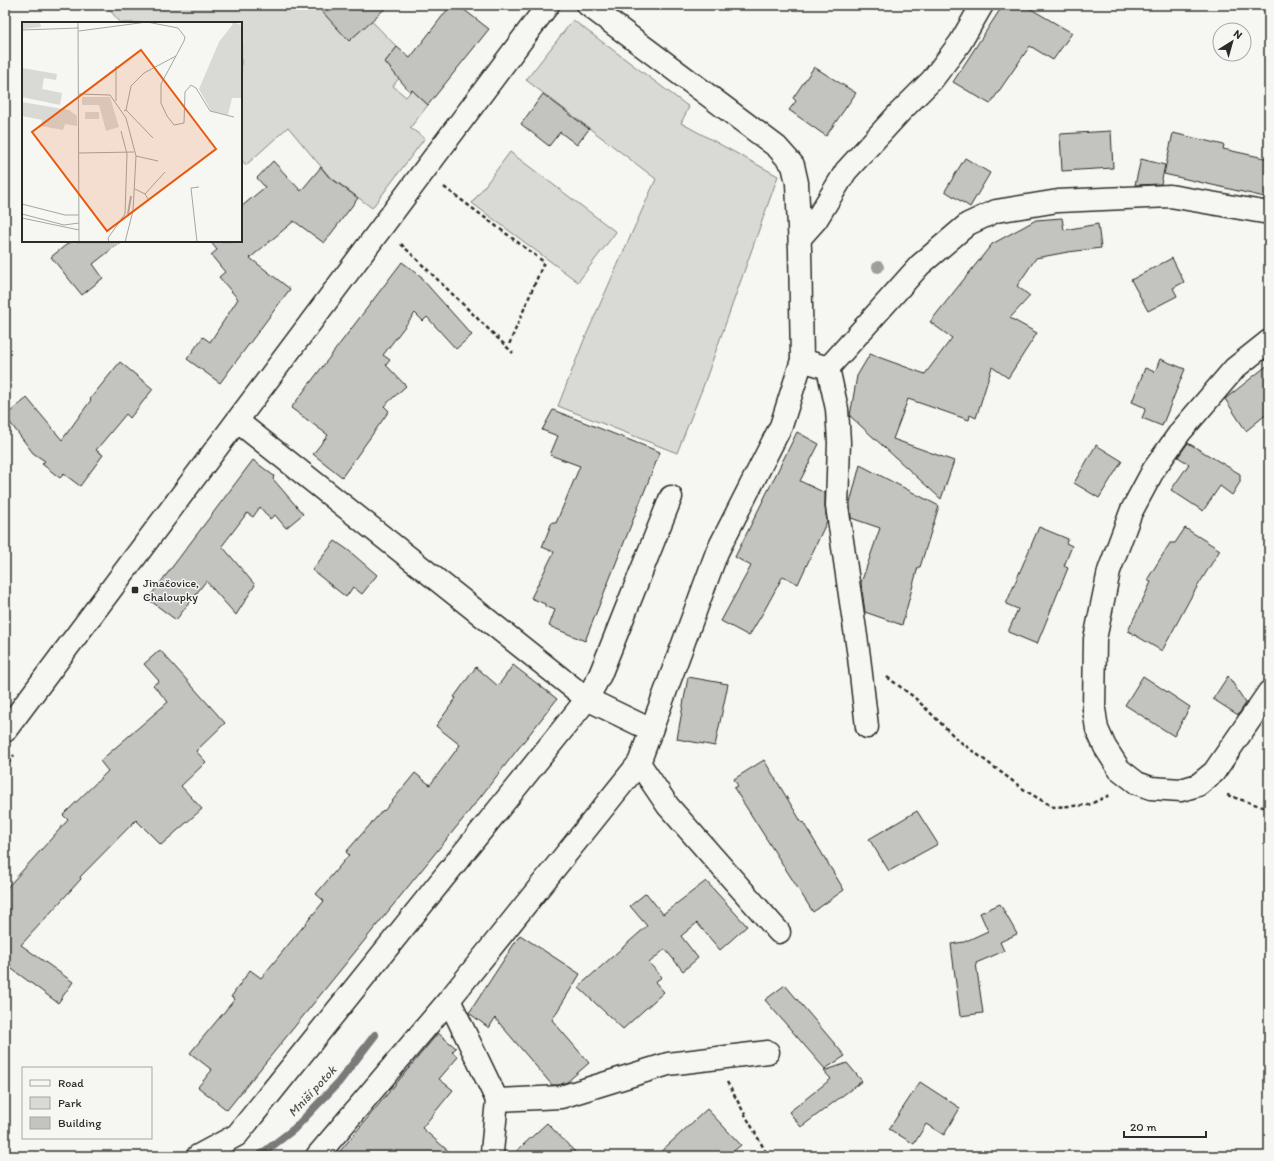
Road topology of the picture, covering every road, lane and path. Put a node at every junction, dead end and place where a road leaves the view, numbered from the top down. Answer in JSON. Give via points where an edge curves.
{"nodes":[{"id":1,"x":548,"y":5,"type":"edge"},
{"id":2,"x":588,"y":5,"type":"edge"},
{"id":3,"x":982,"y":5,"type":"edge"},
{"id":4,"x":441,"y":184,"type":"dead end"},
{"id":5,"x":1269,"y":213,"type":"edge"},
{"id":6,"x":800,"y":238,"type":"junction"},
{"id":7,"x":398,"y":240,"type":"dead end"},
{"id":8,"x":1269,"y":341,"type":"edge"},
{"id":9,"x":508,"y":347,"type":"junction"},
{"id":10,"x":513,"y":353,"type":"dead end"},
{"id":11,"x":802,"y":360,"type":"junction"},
{"id":12,"x":828,"y":368,"type":"junction"},
{"id":13,"x":237,"y":421,"type":"junction"},
{"id":14,"x":671,"y":497,"type":"dead end"},
{"id":15,"x":860,"y":657,"type":"junction"},
{"id":16,"x":1269,"y":692,"type":"edge"},
{"id":17,"x":587,"y":699,"type":"junction"},
{"id":18,"x":867,"y":727,"type":"dead end"},
{"id":19,"x":650,"y":730,"type":"junction"},
{"id":20,"x":5,"y":731,"type":"edge"},
{"id":21,"x":18,"y":750,"type":"dead end"},
{"id":22,"x":639,"y":763,"type":"junction"},
{"id":23,"x":5,"y":768,"type":"edge"},
{"id":24,"x":1137,"y":783,"type":"junction"},
{"id":25,"x":1198,"y":785,"type":"junction"},
{"id":26,"x":1269,"y":809,"type":"edge"},
{"id":27,"x":778,"y":932,"type":"dead end"},
{"id":28,"x":449,"y":1000,"type":"junction"},
{"id":29,"x":768,"y":1052,"type":"dead end"},
{"id":30,"x":714,"y":1058,"type":"junction"},
{"id":31,"x":497,"y":1100,"type":"junction"},
{"id":32,"x":492,"y":1152,"type":"dead end"},
{"id":33,"x":198,"y":1156,"type":"edge"},
{"id":34,"x":317,"y":1156,"type":"edge"},
{"id":35,"x":768,"y":1156,"type":"edge"}],
"edges":[{"from":1,"to":13,"type":"street"},
{"from":2,"to":6,"type":"street","via":[[777,147],[793,165],[797,183]]},
{"from":3,"to":6,"type":"street","via":[[960,43],[932,80],[846,171],[816,220]]},
{"from":4,"to":9,"type":"path","via":[[544,262]]},
{"from":5,"to":12,"type":"street","via":[[1170,196],[1058,201],[996,211],[968,224],[920,266]]},
{"from":6,"to":11,"type":"street"},
{"from":7,"to":9,"type":"path"},
{"from":8,"to":24,"type":"street","via":[[1235,368],[1181,431],[1154,469],[1130,512],[1109,571],[1095,639],[1094,709],[1097,729],[1105,747],[1119,768]]},
{"from":9,"to":10,"type":"path"},
{"from":11,"to":12,"type":"street"},
{"from":11,"to":19,"type":"street","via":[[781,426],[718,552]]},
{"from":12,"to":15,"type":"street","via":[[837,409],[837,506]]},
{"from":13,"to":17,"type":"street"},
{"from":13,"to":20,"type":"street"},
{"from":14,"to":17,"type":"street","via":[[600,675]]},
{"from":15,"to":18,"type":"street"},
{"from":15,"to":24,"type":"path","via":[[914,697],[958,740],[1026,792],[1053,807],[1088,805]]},
{"from":16,"to":25,"type":"street","via":[[1214,772]]},
{"from":17,"to":19,"type":"street"},
{"from":17,"to":33,"type":"street","via":[[237,1135]]},
{"from":19,"to":22,"type":"street"},
{"from":21,"to":23,"type":"path"},
{"from":22,"to":27,"type":"street","via":[[668,806]]},
{"from":22,"to":28,"type":"street"},
{"from":24,"to":25,"type":"street","via":[[1151,788],[1181,790]]},
{"from":25,"to":26,"type":"path"},
{"from":28,"to":31,"type":"street"},
{"from":28,"to":34,"type":"street"},
{"from":29,"to":30,"type":"street"},
{"from":30,"to":31,"type":"street","via":[[668,1064],[561,1098]]},
{"from":30,"to":35,"type":"path"},
{"from":31,"to":32,"type":"street"}]}
